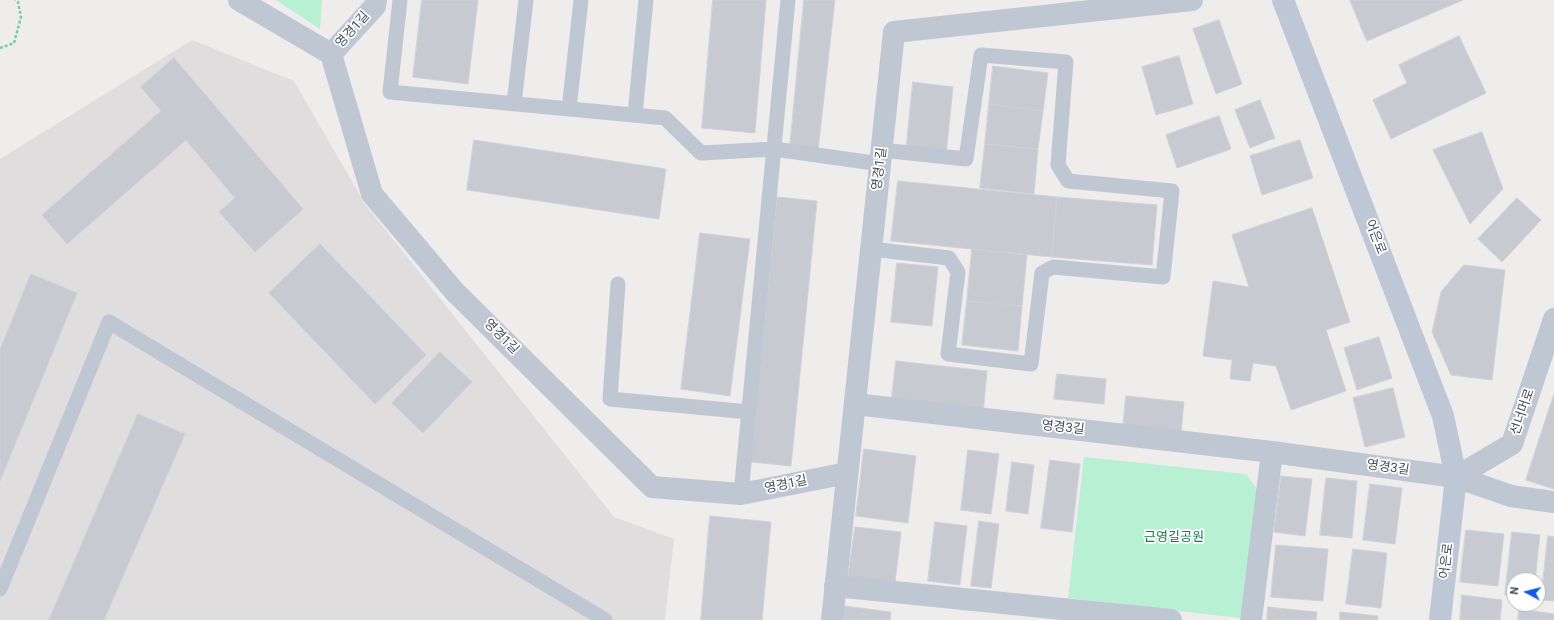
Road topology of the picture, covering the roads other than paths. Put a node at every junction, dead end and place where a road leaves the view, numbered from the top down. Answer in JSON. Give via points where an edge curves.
{"nodes":[{"id":1,"x":239,"y":0,"type":"edge"},
{"id":2,"x":376,"y":0,"type":"edge"},
{"id":3,"x":400,"y":0,"type":"edge"},
{"id":4,"x":526,"y":0,"type":"edge"},
{"id":5,"x":581,"y":0,"type":"edge"},
{"id":6,"x":646,"y":0,"type":"edge"},
{"id":7,"x":788,"y":0,"type":"edge"},
{"id":8,"x":1192,"y":0,"type":"edge"},
{"id":9,"x":1283,"y":0,"type":"edge"},
{"id":10,"x":1034,"y":8,"type":"edge"},
{"id":11,"x":331,"y":54,"type":"junction"},
{"id":12,"x":514,"y":104,"type":"junction"},
{"id":13,"x":569,"y":109,"type":"junction"},
{"id":14,"x":635,"y":115,"type":"junction"},
{"id":15,"x":774,"y":149,"type":"junction"},
{"id":16,"x":881,"y":157,"type":"junction"},
{"id":17,"x":870,"y":249,"type":"junction"},
{"id":18,"x":618,"y":284,"type":"dead end"},
{"id":19,"x":1554,"y":319,"type":"edge"},
{"id":20,"x":855,"y":404,"type":"junction"},
{"id":21,"x":749,"y":412,"type":"junction"},
{"id":22,"x":1272,"y":452,"type":"junction"},
{"id":23,"x":848,"y":473,"type":"junction"},
{"id":24,"x":1456,"y":478,"type":"junction"},
{"id":25,"x":741,"y":494,"type":"junction"},
{"id":26,"x":1554,"y":502,"type":"edge"},
{"id":27,"x":835,"y":586,"type":"junction"},
{"id":28,"x":0,"y":589,"type":"edge"},
{"id":29,"x":605,"y":620,"type":"edge"},
{"id":30,"x":832,"y":620,"type":"edge"},
{"id":31,"x":1171,"y":620,"type":"edge"},
{"id":32,"x":1251,"y":620,"type":"edge"},
{"id":33,"x":1440,"y":620,"type":"edge"}],
"edges":[{"from":1,"to":11,"type":"street"},
{"from":2,"to":11,"type":"street","name":"영경1길","via":[[375,6]]},
{"from":3,"to":12,"type":"lane","via":[[390,92]]},
{"from":4,"to":12,"type":"lane"},
{"from":5,"to":13,"type":"lane"},
{"from":6,"to":14,"type":"lane"},
{"from":7,"to":15,"type":"lane"},
{"from":8,"to":10,"type":"street","name":"영경1길"},
{"from":9,"to":24,"type":"street","name":"어은로","via":[[1443,416]]},
{"from":10,"to":16,"type":"street","name":"영경1길","via":[[894,32]]},
{"from":11,"to":25,"type":"street","name":"영경1길","via":[[372,194],[454,290],[652,487]]},
{"from":12,"to":13,"type":"lane"},
{"from":13,"to":14,"type":"lane"},
{"from":14,"to":15,"type":"lane","via":[[665,118],[702,153]]},
{"from":15,"to":16,"type":"lane"},
{"from":15,"to":21,"type":"lane"},
{"from":16,"to":17,"type":"street","name":"영경1길"},
{"from":16,"to":17,"type":"lane","via":[[966,159],[981,55],[1066,62],[1058,166],[1068,181],[1172,191],[1163,278],[1053,267],[1042,273],[1030,364],[948,354],[958,272],[949,258]]},
{"from":17,"to":20,"type":"street","name":"영경1길"},
{"from":18,"to":21,"type":"lane","via":[[610,399]]},
{"from":19,"to":24,"type":"street","name":"선너머로","via":[[1512,444]]},
{"from":20,"to":22,"type":"street","name":"영경3길"},
{"from":20,"to":23,"type":"street","name":"영경1길"},
{"from":21,"to":25,"type":"lane"},
{"from":22,"to":24,"type":"street","name":"영경3길"},
{"from":22,"to":32,"type":"street"},
{"from":23,"to":25,"type":"street","name":"영경1길"},
{"from":23,"to":27,"type":"street","name":"영경1길"},
{"from":24,"to":26,"type":"street","via":[[1510,496]]},
{"from":24,"to":33,"type":"street","name":"어은로"},
{"from":27,"to":30,"type":"street","name":"영경1길"},
{"from":27,"to":31,"type":"street"},
{"from":28,"to":29,"type":"lane","via":[[109,322]]}]}
